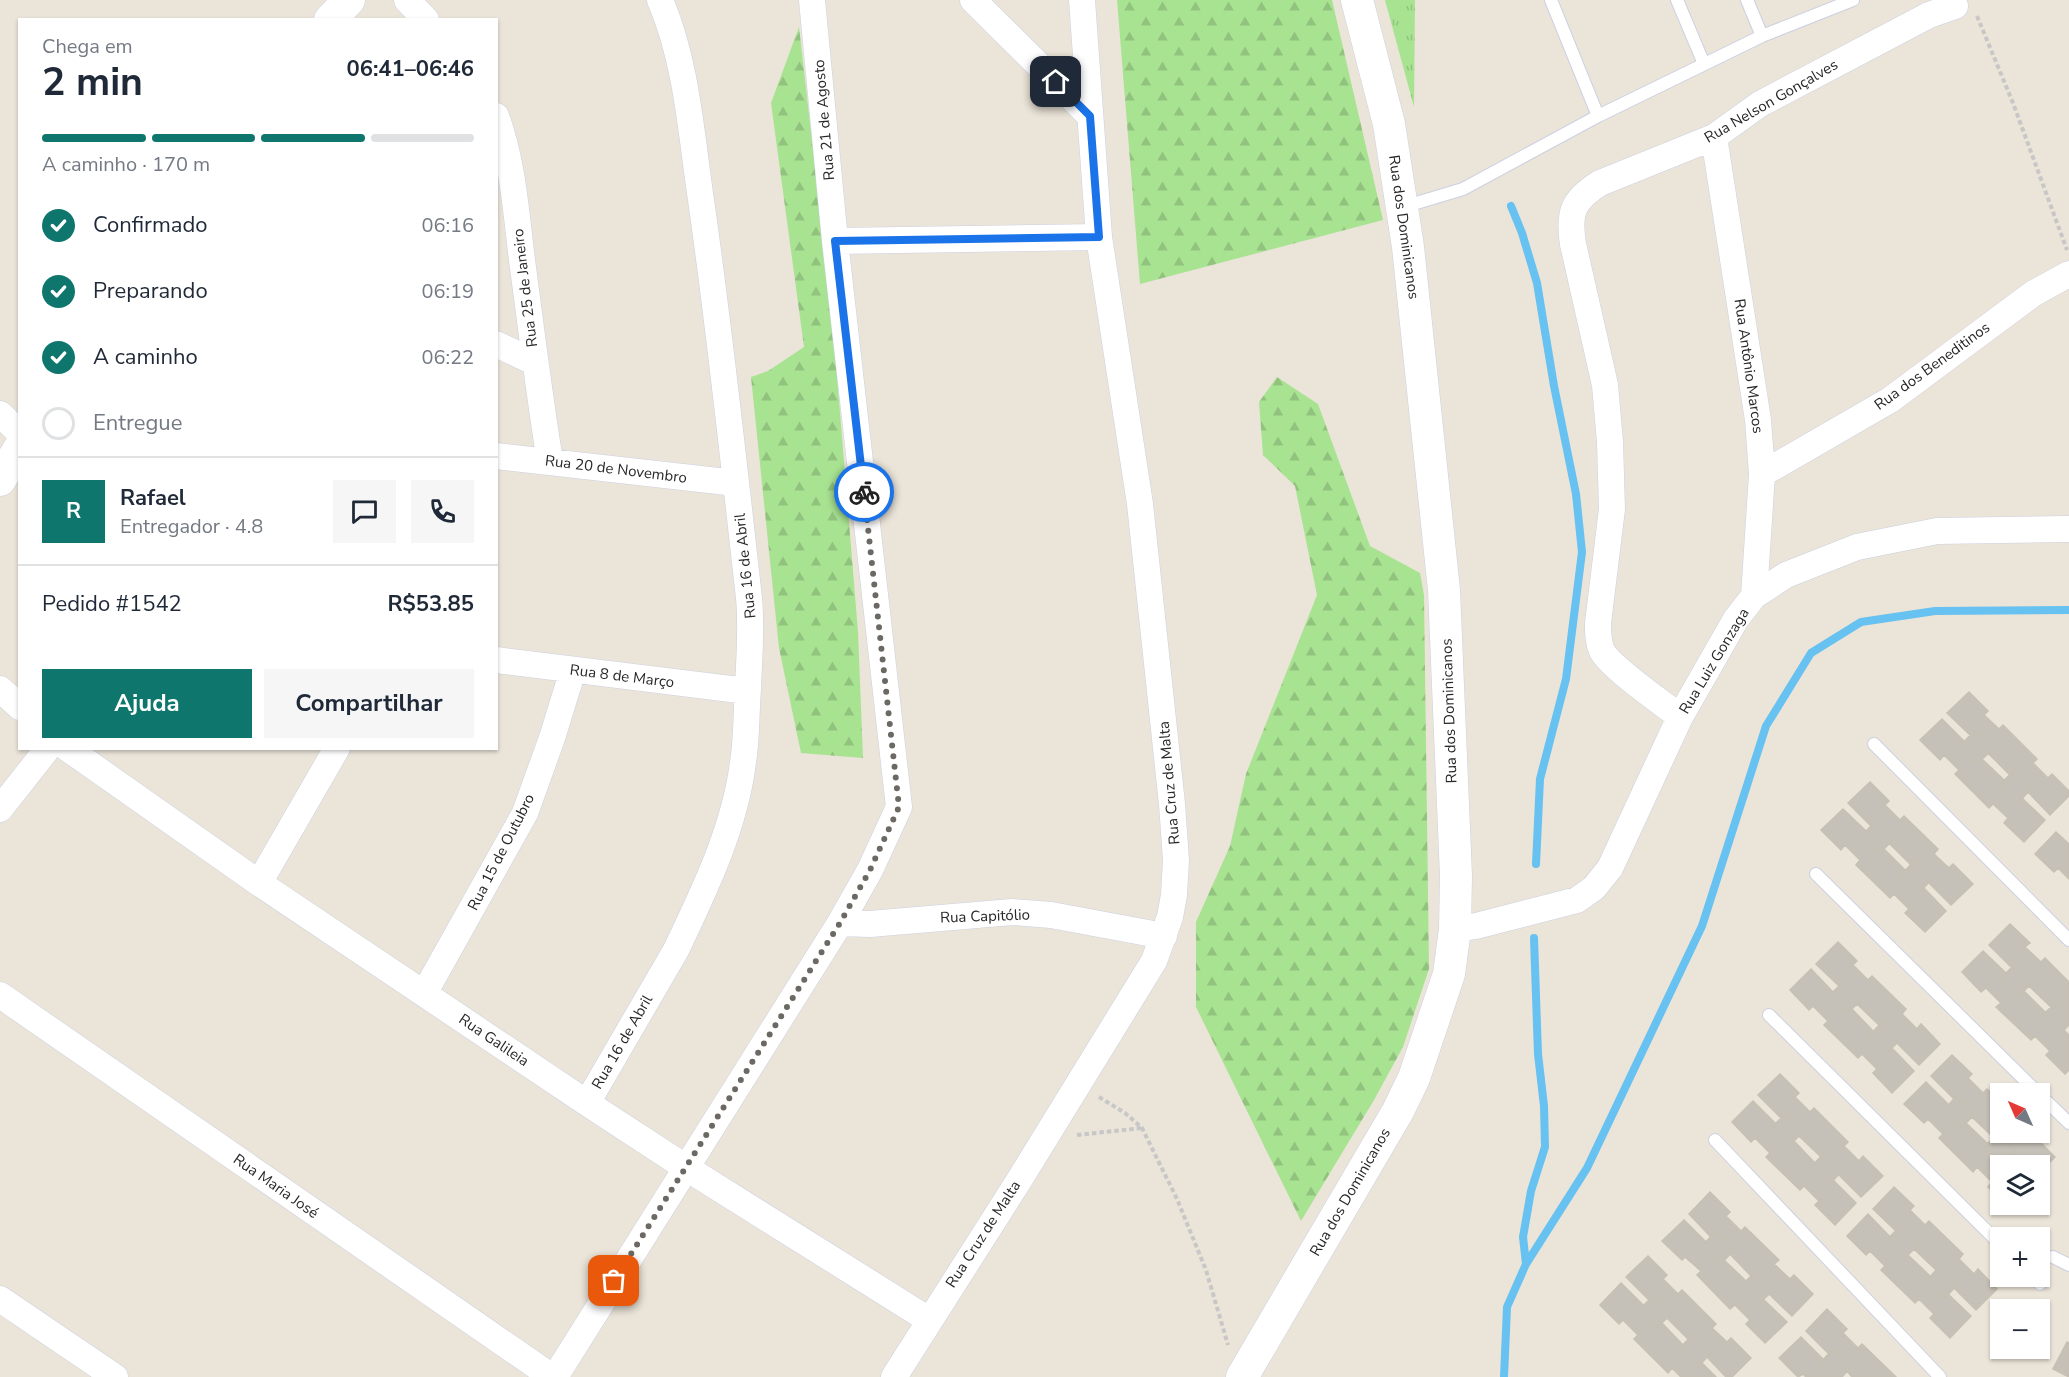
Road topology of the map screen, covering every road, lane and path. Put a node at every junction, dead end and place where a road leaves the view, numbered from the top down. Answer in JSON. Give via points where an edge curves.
{"nodes":[{"id":1,"x":349,"y":0,"type":"edge"},
{"id":2,"x":407,"y":0,"type":"edge"},
{"id":3,"x":660,"y":0,"type":"edge"},
{"id":4,"x":812,"y":0,"type":"edge"},
{"id":5,"x":973,"y":0,"type":"edge"},
{"id":6,"x":1082,"y":0,"type":"edge"},
{"id":7,"x":1357,"y":0,"type":"edge"},
{"id":8,"x":1551,"y":0,"type":"edge"},
{"id":9,"x":1677,"y":0,"type":"edge"},
{"id":10,"x":1747,"y":0,"type":"edge"},
{"id":11,"x":1853,"y":0,"type":"edge"},
{"id":12,"x":1955,"y":6,"type":"joint"},
{"id":13,"x":332,"y":18,"type":"edge"},
{"id":14,"x":424,"y":18,"type":"edge"},
{"id":15,"x":1762,"y":36,"type":"junction"},
{"id":16,"x":1704,"y":64,"type":"junction"},
{"id":17,"x":1090,"y":116,"type":"junction"},
{"id":18,"x":1598,"y":116,"type":"junction"},
{"id":19,"x":498,"y":122,"type":"edge"},
{"id":20,"x":1714,"y":137,"type":"junction"},
{"id":21,"x":1402,"y":207,"type":"junction"},
{"id":22,"x":1099,"y":237,"type":"junction"},
{"id":23,"x":835,"y":241,"type":"junction"},
{"id":24,"x":2069,"y":254,"type":"edge"},
{"id":25,"x":2069,"y":274,"type":"edge"},
{"id":26,"x":498,"y":345,"type":"edge"},
{"id":27,"x":534,"y":362,"type":"junction"},
{"id":28,"x":0,"y":414,"type":"edge"},
{"id":29,"x":18,"y":431,"type":"edge"},
{"id":30,"x":18,"y":450,"type":"edge"},
{"id":31,"x":498,"y":456,"type":"edge"},
{"id":32,"x":550,"y":461,"type":"junction"},
{"id":33,"x":1762,"y":474,"type":"junction"},
{"id":34,"x":0,"y":480,"type":"edge"},
{"id":35,"x":736,"y":483,"type":"junction"},
{"id":36,"x":2069,"y":529,"type":"edge"},
{"id":37,"x":1754,"y":596,"type":"junction"},
{"id":38,"x":498,"y":660,"type":"edge"},
{"id":39,"x":573,"y":670,"type":"junction"},
{"id":40,"x":0,"y":689,"type":"edge"},
{"id":41,"x":747,"y":692,"type":"junction"},
{"id":42,"x":18,"y":705,"type":"edge"},
{"id":43,"x":1680,"y":717,"type":"junction"},
{"id":44,"x":1874,"y":744,"type":"dead end"},
{"id":45,"x":46,"y":750,"type":"edge"},
{"id":46,"x":70,"y":750,"type":"edge"},
{"id":47,"x":335,"y":750,"type":"edge"},
{"id":48,"x":0,"y":809,"type":"edge"},
{"id":49,"x":1816,"y":874,"type":"dead end"},
{"id":50,"x":259,"y":883,"type":"junction"},
{"id":51,"x":840,"y":923,"type":"junction"},
{"id":52,"x":1455,"y":929,"type":"junction"},
{"id":53,"x":1164,"y":936,"type":"junction"},
{"id":54,"x":2069,"y":940,"type":"edge"},
{"id":55,"x":425,"y":992,"type":"junction"},
{"id":56,"x":0,"y":995,"type":"edge"},
{"id":57,"x":1769,"y":1015,"type":"dead end"},
{"id":58,"x":1077,"y":1083,"type":"junction"},
{"id":59,"x":2028,"y":1083,"type":"edge"},
{"id":60,"x":587,"y":1103,"type":"junction"},
{"id":61,"x":2050,"y":1105,"type":"edge"},
{"id":62,"x":2069,"y":1123,"type":"edge"},
{"id":63,"x":1142,"y":1128,"type":"junction"},
{"id":64,"x":1044,"y":1139,"type":"junction"},
{"id":65,"x":1715,"y":1140,"type":"dead end"},
{"id":66,"x":685,"y":1167,"type":"junction"},
{"id":67,"x":1990,"y":1234,"type":"edge"},
{"id":68,"x":2053,"y":1257,"type":"dead end"},
{"id":69,"x":2069,"y":1265,"type":"edge"},
{"id":70,"x":0,"y":1299,"type":"edge"},
{"id":71,"x":928,"y":1320,"type":"junction"},
{"id":72,"x":1237,"y":1366,"type":"edge"},
{"id":73,"x":116,"y":1377,"type":"edge"},
{"id":74,"x":553,"y":1377,"type":"edge"},
{"id":75,"x":894,"y":1377,"type":"edge"},
{"id":76,"x":1940,"y":1377,"type":"edge"}],
"edges":[{"from":1,"to":13,"type":"street"},
{"from":2,"to":14,"type":"street"},
{"from":3,"to":35,"type":"street","name":"Rua 16 de Abril","via":[[681,63],[713,284]]},
{"from":4,"to":23,"type":"street","name":"Rua 21 de Agosto"},
{"from":5,"to":17,"type":"street"},
{"from":6,"to":17,"type":"street","name":"Rua Cruz de Malta"},
{"from":7,"to":21,"type":"street","name":"Rua dos Dominicanos","via":[[1389,124]]},
{"from":8,"to":18,"type":"lane"},
{"from":9,"to":16,"type":"lane"},
{"from":10,"to":15,"type":"lane"},
{"from":11,"to":15,"type":"lane"},
{"from":12,"to":20,"type":"street","name":"Rua Nelson Gonçalves","via":[[1929,15],[1760,104]]},
{"from":12,"to":24,"type":"path","via":[[1964,4],[1975,10]]},
{"from":15,"to":16,"type":"lane"},
{"from":16,"to":18,"type":"lane"},
{"from":17,"to":22,"type":"street","name":"Rua Cruz de Malta"},
{"from":18,"to":21,"type":"lane","via":[[1463,189]]},
{"from":19,"to":27,"type":"street","name":"Rua 25 de Janeiro","via":[[511,171]]},
{"from":20,"to":33,"type":"street","name":"Rua Antônio Marcos","via":[[1758,420]]},
{"from":20,"to":43,"type":"street","name":"Rua Nelson Gonçalves","via":[[1585,192],[1576,203],[1570,225],[1605,385],[1610,442],[1612,509],[1598,638],[1603,653],[1616,667]]},
{"from":21,"to":52,"type":"street","name":"Rua dos Dominicanos","via":[[1444,591]]},
{"from":22,"to":23,"type":"street"},
{"from":22,"to":53,"type":"street","name":"Rua Cruz de Malta","via":[[1140,504],[1172,804],[1174,895]]},
{"from":23,"to":51,"type":"street","name":"Rua 21 de Agosto","via":[[899,807]]},
{"from":25,"to":33,"type":"street","name":"Rua dos Beneditinos","via":[[2034,293],[1890,400]]},
{"from":26,"to":27,"type":"street"},
{"from":27,"to":32,"type":"street","name":"Rua 25 de Janeiro"},
{"from":28,"to":29,"type":"street"},
{"from":30,"to":34,"type":"street"},
{"from":31,"to":32,"type":"street","name":"Rua 20 de Novembro"},
{"from":32,"to":35,"type":"street","name":"Rua 20 de Novembro"},
{"from":33,"to":37,"type":"street","name":"Rua Antônio Marcos"},
{"from":35,"to":41,"type":"street","name":"Rua 16 de Abril","via":[[752,624]]},
{"from":36,"to":37,"type":"street","name":"Rua Luiz Gonzaga","via":[[1937,531],[1857,547],[1786,575]]},
{"from":37,"to":43,"type":"street","name":"Rua Luiz Gonzaga","via":[[1736,619]]},
{"from":38,"to":39,"type":"street","name":"Rua 8 de Março"},
{"from":39,"to":41,"type":"street","name":"Rua 8 de Março"},
{"from":39,"to":55,"type":"street","name":"Rua 15 de Outubro","via":[[525,813]]},
{"from":40,"to":42,"type":"street"},
{"from":41,"to":60,"type":"street","name":"Rua 16 de Abril","via":[[743,762],[719,853],[676,950]]},
{"from":43,"to":52,"type":"street","name":"Rua Luiz Gonzaga","via":[[1610,868],[1594,888],[1576,900]]},
{"from":44,"to":54,"type":"lane"},
{"from":45,"to":48,"type":"street"},
{"from":46,"to":50,"type":"street","name":"Rua Galileia"},
{"from":47,"to":50,"type":"street"},
{"from":49,"to":59,"type":"lane"},
{"from":50,"to":55,"type":"street","name":"Rua Galileia"},
{"from":51,"to":53,"type":"street","name":"Rua Capitólio","via":[[1012,912],[1051,915]]},
{"from":51,"to":66,"type":"street","name":"Rua 21 de Agosto"},
{"from":52,"to":72,"type":"street","name":"Rua dos Dominicanos","via":[[1449,974],[1414,1078],[1398,1111]]},
{"from":53,"to":58,"type":"street","name":"Rua Cruz de Malta","via":[[1142,982]]},
{"from":55,"to":60,"type":"street","name":"Rua Galileia"},
{"from":56,"to":74,"type":"street","name":"Rua Maria José"},
{"from":57,"to":67,"type":"lane"},
{"from":58,"to":63,"type":"path"},
{"from":58,"to":64,"type":"street","name":"Rua Cruz de Malta"},
{"from":60,"to":66,"type":"street","name":"Rua Galileia"},
{"from":61,"to":62,"type":"lane"},
{"from":63,"to":64,"type":"path"},
{"from":63,"to":72,"type":"path","via":[[1206,1270]]},
{"from":64,"to":71,"type":"street","name":"Rua Cruz de Malta"},
{"from":65,"to":76,"type":"lane"},
{"from":66,"to":71,"type":"street","name":"Rua Galileia"},
{"from":66,"to":74,"type":"street","name":"Rua 21 de Agosto"},
{"from":68,"to":69,"type":"lane"},
{"from":70,"to":73,"type":"street"},
{"from":71,"to":75,"type":"street","name":"Rua Cruz de Malta"}]}
